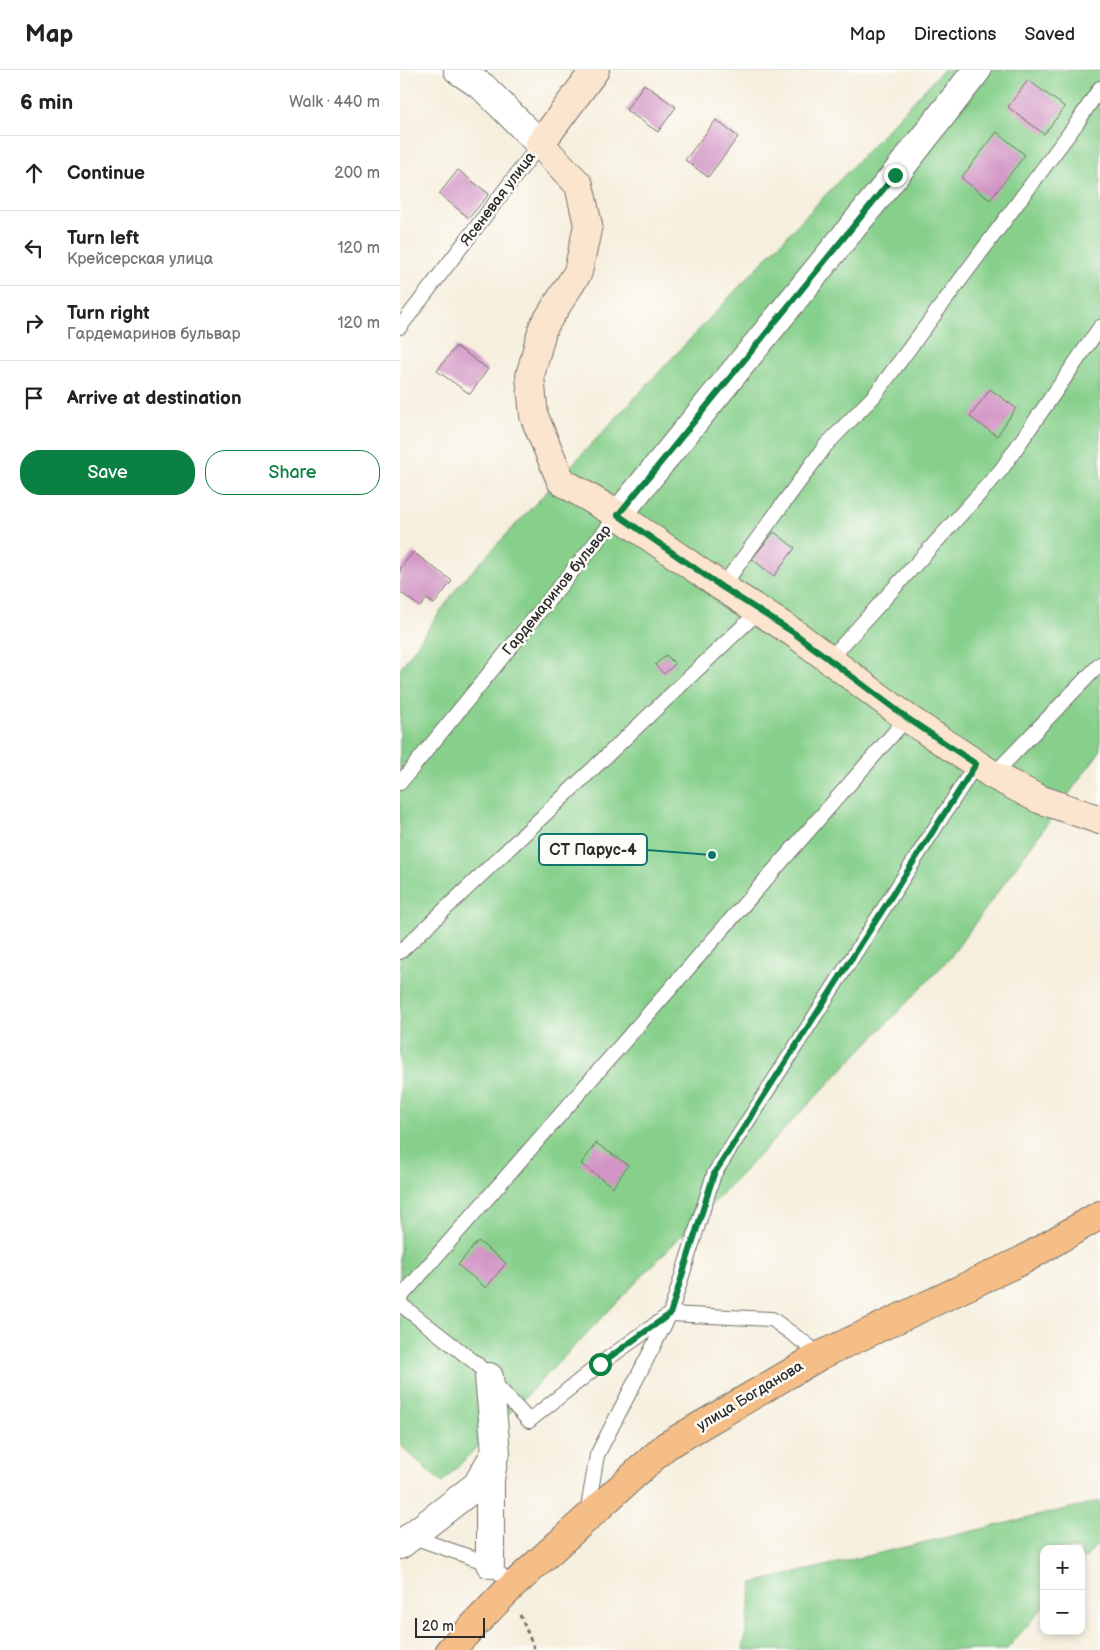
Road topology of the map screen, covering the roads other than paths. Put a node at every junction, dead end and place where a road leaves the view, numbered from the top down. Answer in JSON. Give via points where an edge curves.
{"nodes":[{"id":1,"x":458,"y":70,"type":"edge"},
{"id":2,"x":595,"y":70,"type":"edge"},
{"id":3,"x":977,"y":70,"type":"edge"},
{"id":4,"x":1100,"y":88,"type":"edge"},
{"id":5,"x":540,"y":144,"type":"junction"},
{"id":6,"x":400,"y":327,"type":"edge"},
{"id":7,"x":1100,"y":327,"type":"edge"},
{"id":8,"x":618,"y":515,"type":"junction"},
{"id":9,"x":722,"y":587,"type":"junction"},
{"id":10,"x":759,"y":611,"type":"junction"},
{"id":11,"x":829,"y":660,"type":"junction"},
{"id":12,"x":1100,"y":664,"type":"edge"},
{"id":13,"x":907,"y":718,"type":"junction"},
{"id":14,"x":984,"y":769,"type":"junction"},
{"id":15,"x":400,"y":783,"type":"edge"},
{"id":16,"x":1100,"y":820,"type":"edge"},
{"id":17,"x":400,"y":952,"type":"edge"},
{"id":18,"x":1100,"y":1215,"type":"edge"},
{"id":19,"x":400,"y":1298,"type":"edge"},
{"id":20,"x":400,"y":1304,"type":"edge"},
{"id":21,"x":670,"y":1314,"type":"junction"},
{"id":22,"x":821,"y":1355,"type":"junction"},
{"id":23,"x":489,"y":1377,"type":"junction"},
{"id":24,"x":496,"y":1452,"type":"junction"},
{"id":25,"x":586,"y":1520,"type":"junction"},
{"id":26,"x":404,"y":1539,"type":"edge"},
{"id":27,"x":490,"y":1564,"type":"junction"},
{"id":28,"x":509,"y":1589,"type":"junction"},
{"id":29,"x":450,"y":1650,"type":"edge"}],
"edges":[{"from":1,"to":5,"type":"street","via":[[482,87]]},
{"from":2,"to":5,"type":"street","name":"Ясеневая улица"},
{"from":3,"to":8,"type":"street","name":"Гардемаринов бульвар"},
{"from":4,"to":9,"type":"lane","via":[[874,396],[826,445]]},
{"from":5,"to":6,"type":"lane","name":"Ясеневая улица"},
{"from":5,"to":8,"type":"street","via":[[579,185],[588,225],[578,272],[543,327],[530,376],[534,416],[562,481]]},
{"from":7,"to":11,"type":"lane","via":[[1001,470]]},
{"from":8,"to":9,"type":"street"},
{"from":8,"to":15,"type":"lane","name":"Гардемаринов бульвар"},
{"from":9,"to":10,"type":"street"},
{"from":10,"to":11,"type":"street"},
{"from":10,"to":17,"type":"lane"},
{"from":11,"to":13,"type":"street"},
{"from":12,"to":14,"type":"lane"},
{"from":13,"to":14,"type":"street"},
{"from":13,"to":19,"type":"lane"},
{"from":14,"to":16,"type":"street","via":[[1039,799]]},
{"from":14,"to":21,"type":"lane","via":[[714,1174]]},
{"from":18,"to":22,"type":"main road","name":"улица Богданова","via":[[1023,1260]]},
{"from":20,"to":23,"type":"lane"},
{"from":21,"to":22,"type":"lane","via":[[772,1319]]},
{"from":21,"to":23,"type":"lane","via":[[529,1421]]},
{"from":21,"to":25,"type":"lane","via":[[597,1455]]},
{"from":22,"to":25,"type":"main road","name":"улица Богданова","via":[[666,1446]]},
{"from":23,"to":24,"type":"street"},
{"from":24,"to":26,"type":"street","via":[[477,1485]]},
{"from":24,"to":27,"type":"street","via":[[490,1479]]},
{"from":25,"to":28,"type":"main road","name":"улица Богданова"},
{"from":26,"to":27,"type":"lane"},
{"from":27,"to":28,"type":"lane"},
{"from":28,"to":29,"type":"main road","name":"улица Богданова"}]}
